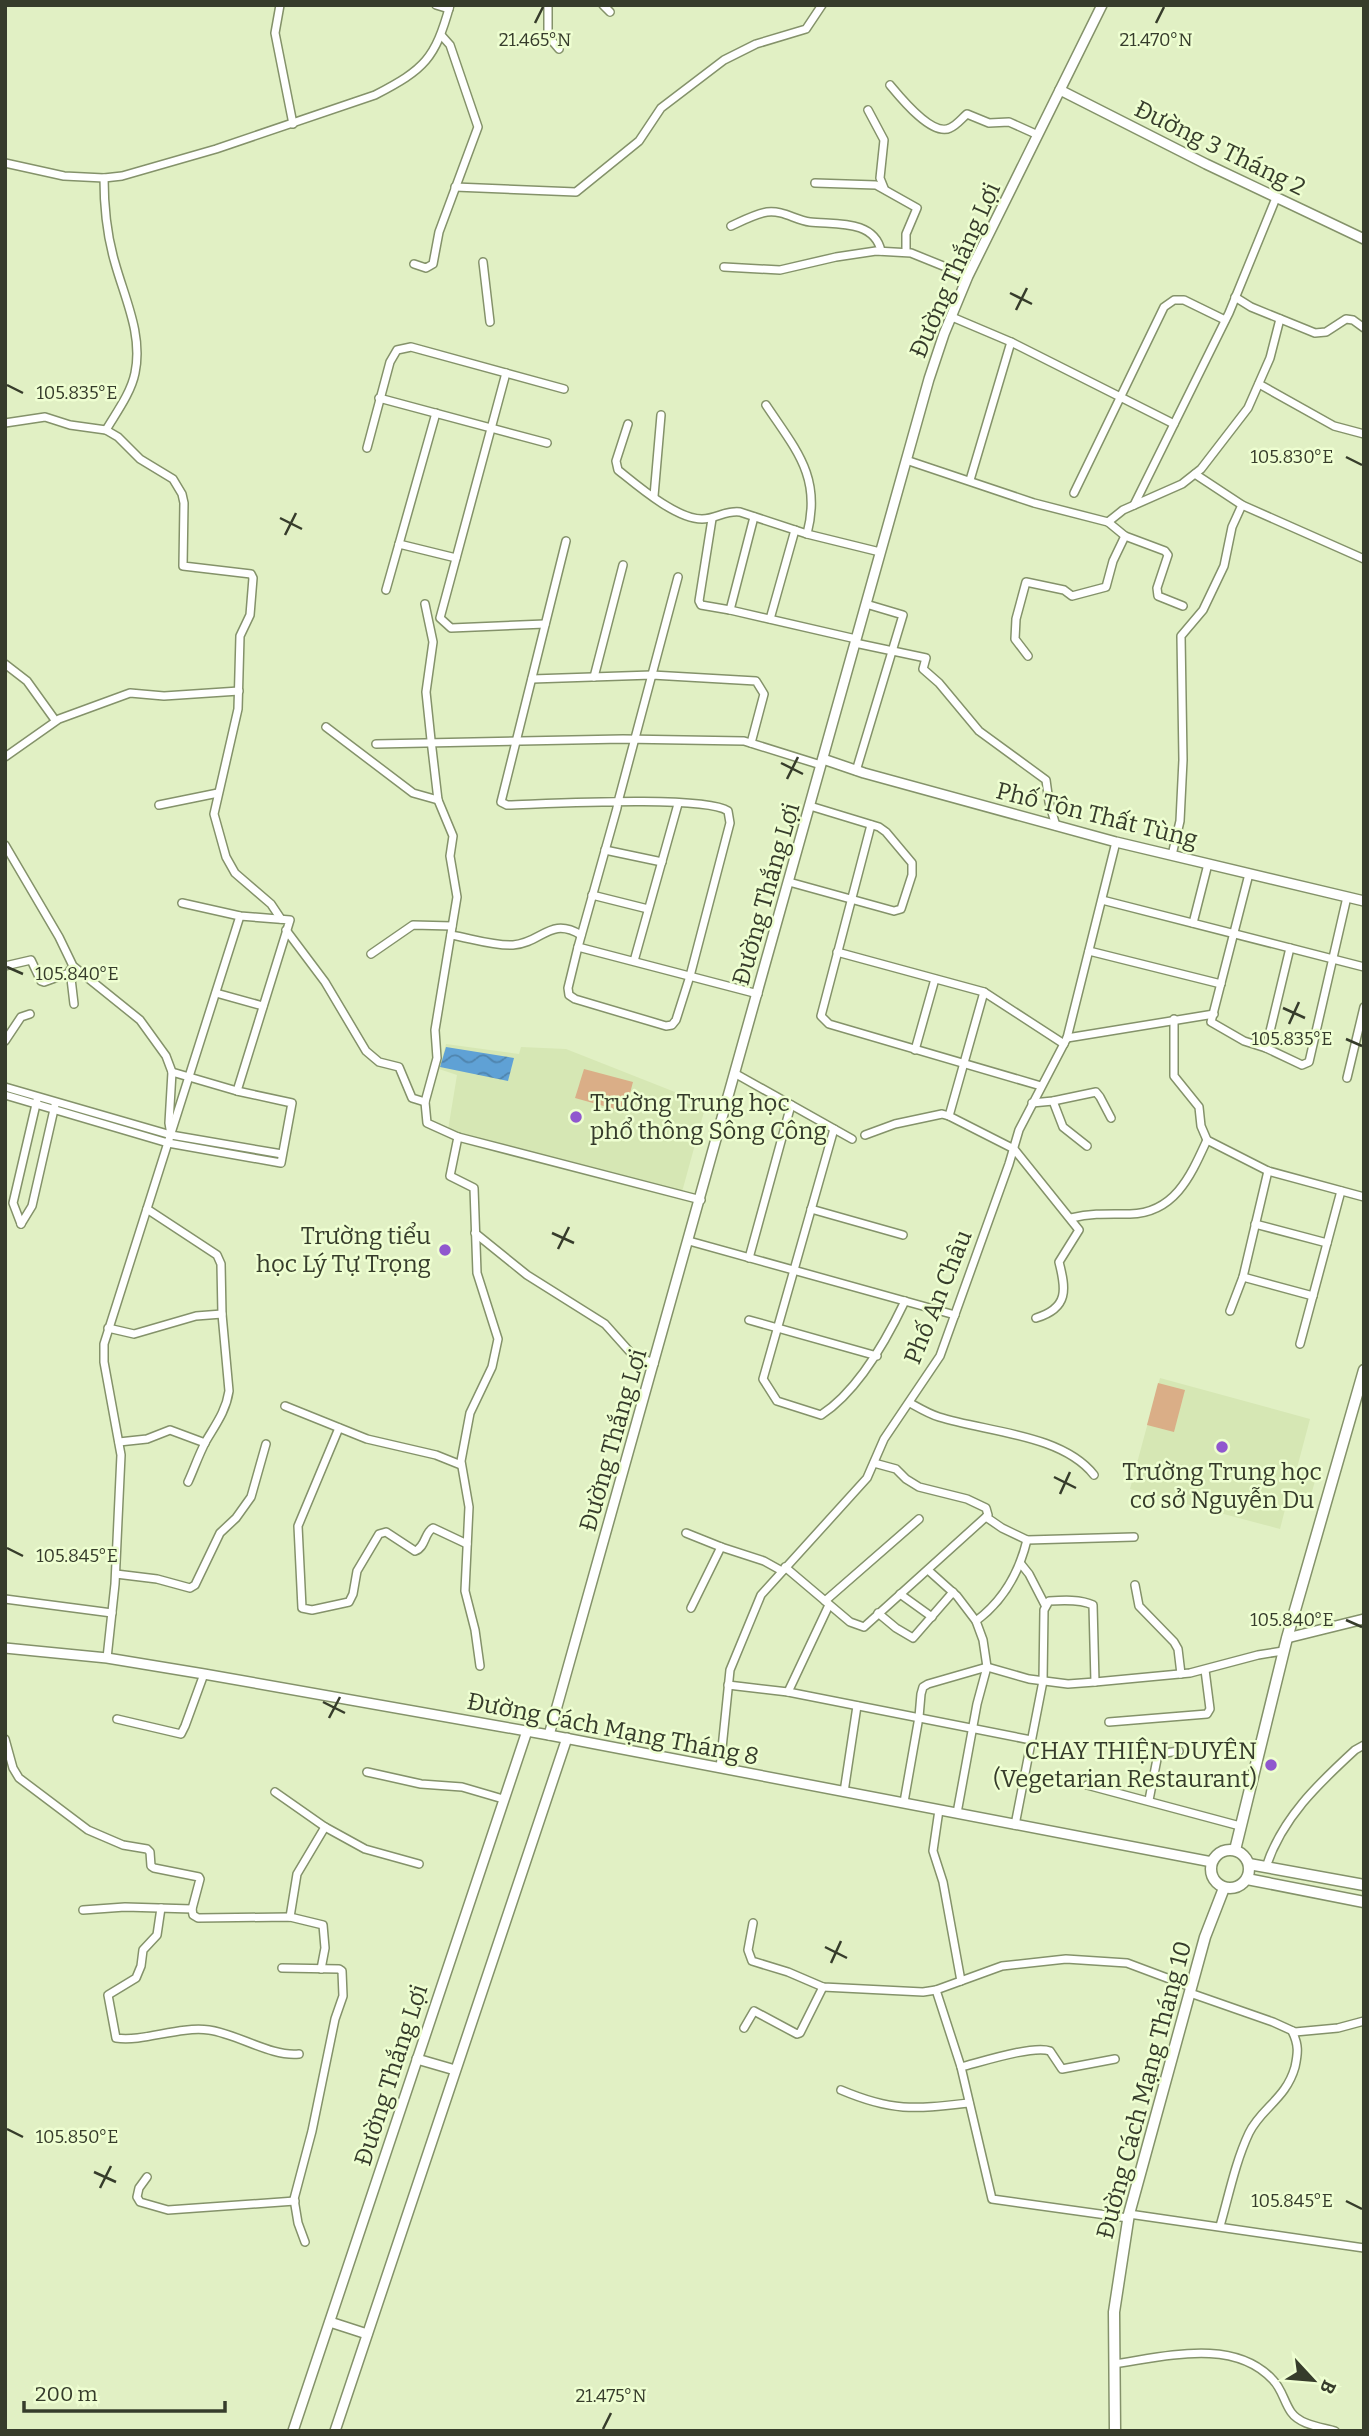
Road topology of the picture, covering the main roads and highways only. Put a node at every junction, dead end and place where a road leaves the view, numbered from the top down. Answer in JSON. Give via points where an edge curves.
{"nodes":[{"id":1,"x":1364,"y":1370,"type":"edge"},
{"id":2,"x":1235,"y":1850,"type":"junction"},
{"id":3,"x":1249,"y":1864,"type":"junction"},
{"id":4,"x":1247,"y":1879,"type":"junction"},
{"id":5,"x":1364,"y":1885,"type":"edge"},
{"id":6,"x":1224,"y":1888,"type":"junction"},
{"id":7,"x":1364,"y":1902,"type":"edge"},
{"id":8,"x":1115,"y":2431,"type":"edge"}],
"edges":[{"from":1,"to":2,"type":"main road","via":[[1283,1651]]},
{"from":2,"to":3,"type":"main road"},
{"from":2,"to":6,"type":"main road","via":[[1221,1852],[1212,1862],[1213,1878]]},
{"from":3,"to":4,"type":"main road"},
{"from":3,"to":5,"type":"main road"},
{"from":4,"to":6,"type":"main road","via":[[1237,1888]]},
{"from":4,"to":7,"type":"main road"},
{"from":6,"to":8,"type":"main road","name":"Đường Cách Mạng Tháng 10","via":[[1205,1937],[1129,2216],[1114,2312]]}]}
